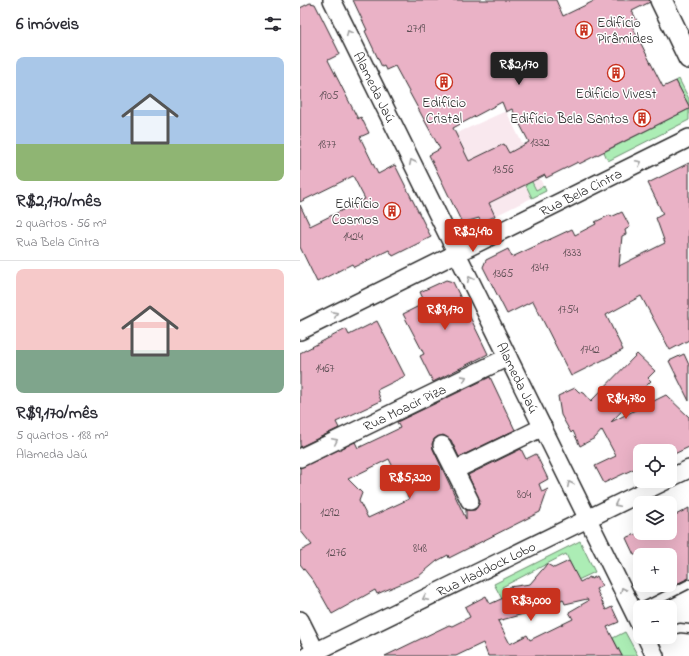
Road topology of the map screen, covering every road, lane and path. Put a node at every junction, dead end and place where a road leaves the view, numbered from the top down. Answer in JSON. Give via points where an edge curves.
{"nodes":[{"id":1,"x":332,"y":0,"type":"edge"},
{"id":2,"x":661,"y":0,"type":"edge"},
{"id":3,"x":689,"y":58,"type":"edge"},
{"id":4,"x":689,"y":138,"type":"edge"},
{"id":5,"x":457,"y":254,"type":"junction"},
{"id":6,"x":300,"y":331,"type":"edge"},
{"id":7,"x":508,"y":357,"type":"junction"},
{"id":8,"x":543,"y":427,"type":"junction"},
{"id":9,"x":442,"y":444,"type":"dead end"},
{"id":10,"x":300,"y":458,"type":"edge"},
{"id":11,"x":689,"y":469,"type":"edge"},
{"id":12,"x":455,"y":470,"type":"junction"},
{"id":13,"x":677,"y":475,"type":"edge"},
{"id":14,"x":651,"y":488,"type":"edge"},
{"id":15,"x":470,"y":501,"type":"dead end"},
{"id":16,"x":588,"y":519,"type":"junction"},
{"id":17,"x":689,"y":584,"type":"edge"},
{"id":18,"x":671,"y":600,"type":"edge"},
{"id":19,"x":633,"y":605,"type":"edge"},
{"id":20,"x":300,"y":620,"type":"edge"},
{"id":21,"x":677,"y":629,"type":"edge"},
{"id":22,"x":689,"y":629,"type":"edge"},
{"id":23,"x":650,"y":644,"type":"edge"},
{"id":24,"x":314,"y":655,"type":"edge"},
{"id":25,"x":655,"y":656,"type":"edge"}],
"edges":[{"from":5,"to":1,"type":"street","name":"Alameda Jaú","one_way":true},
{"from":2,"to":3,"type":"street"},
{"from":5,"to":4,"type":"street","name":"Rua Bela Cintra","one_way":true},
{"from":6,"to":5,"type":"street","name":"Rua Bela Cintra","one_way":true},
{"from":7,"to":5,"type":"street","name":"Alameda Jaú","one_way":true},
{"from":7,"to":8,"type":"street","name":"Alameda Jaú"},
{"from":10,"to":7,"type":"street","name":"Rua Moacir Piza","one_way":true},
{"from":8,"to":12,"type":"street"},
{"from":16,"to":8,"type":"street","name":"Alameda Jaú","one_way":true},
{"from":9,"to":12,"type":"street"},
{"from":11,"to":13,"type":"street"},
{"from":12,"to":15,"type":"street"},
{"from":14,"to":16,"type":"street","name":"Rua Haddock Lobo","one_way":true},
{"from":19,"to":16,"type":"street","name":"Alameda Jaú","one_way":true},
{"from":16,"to":24,"type":"street","name":"Rua Haddock Lobo","one_way":true},
{"from":17,"to":18,"type":"lane"},
{"from":20,"to":24,"type":"street"},
{"from":21,"to":22,"type":"lane"},
{"from":23,"to":25,"type":"street","name":"Alameda Jaú"}]}
